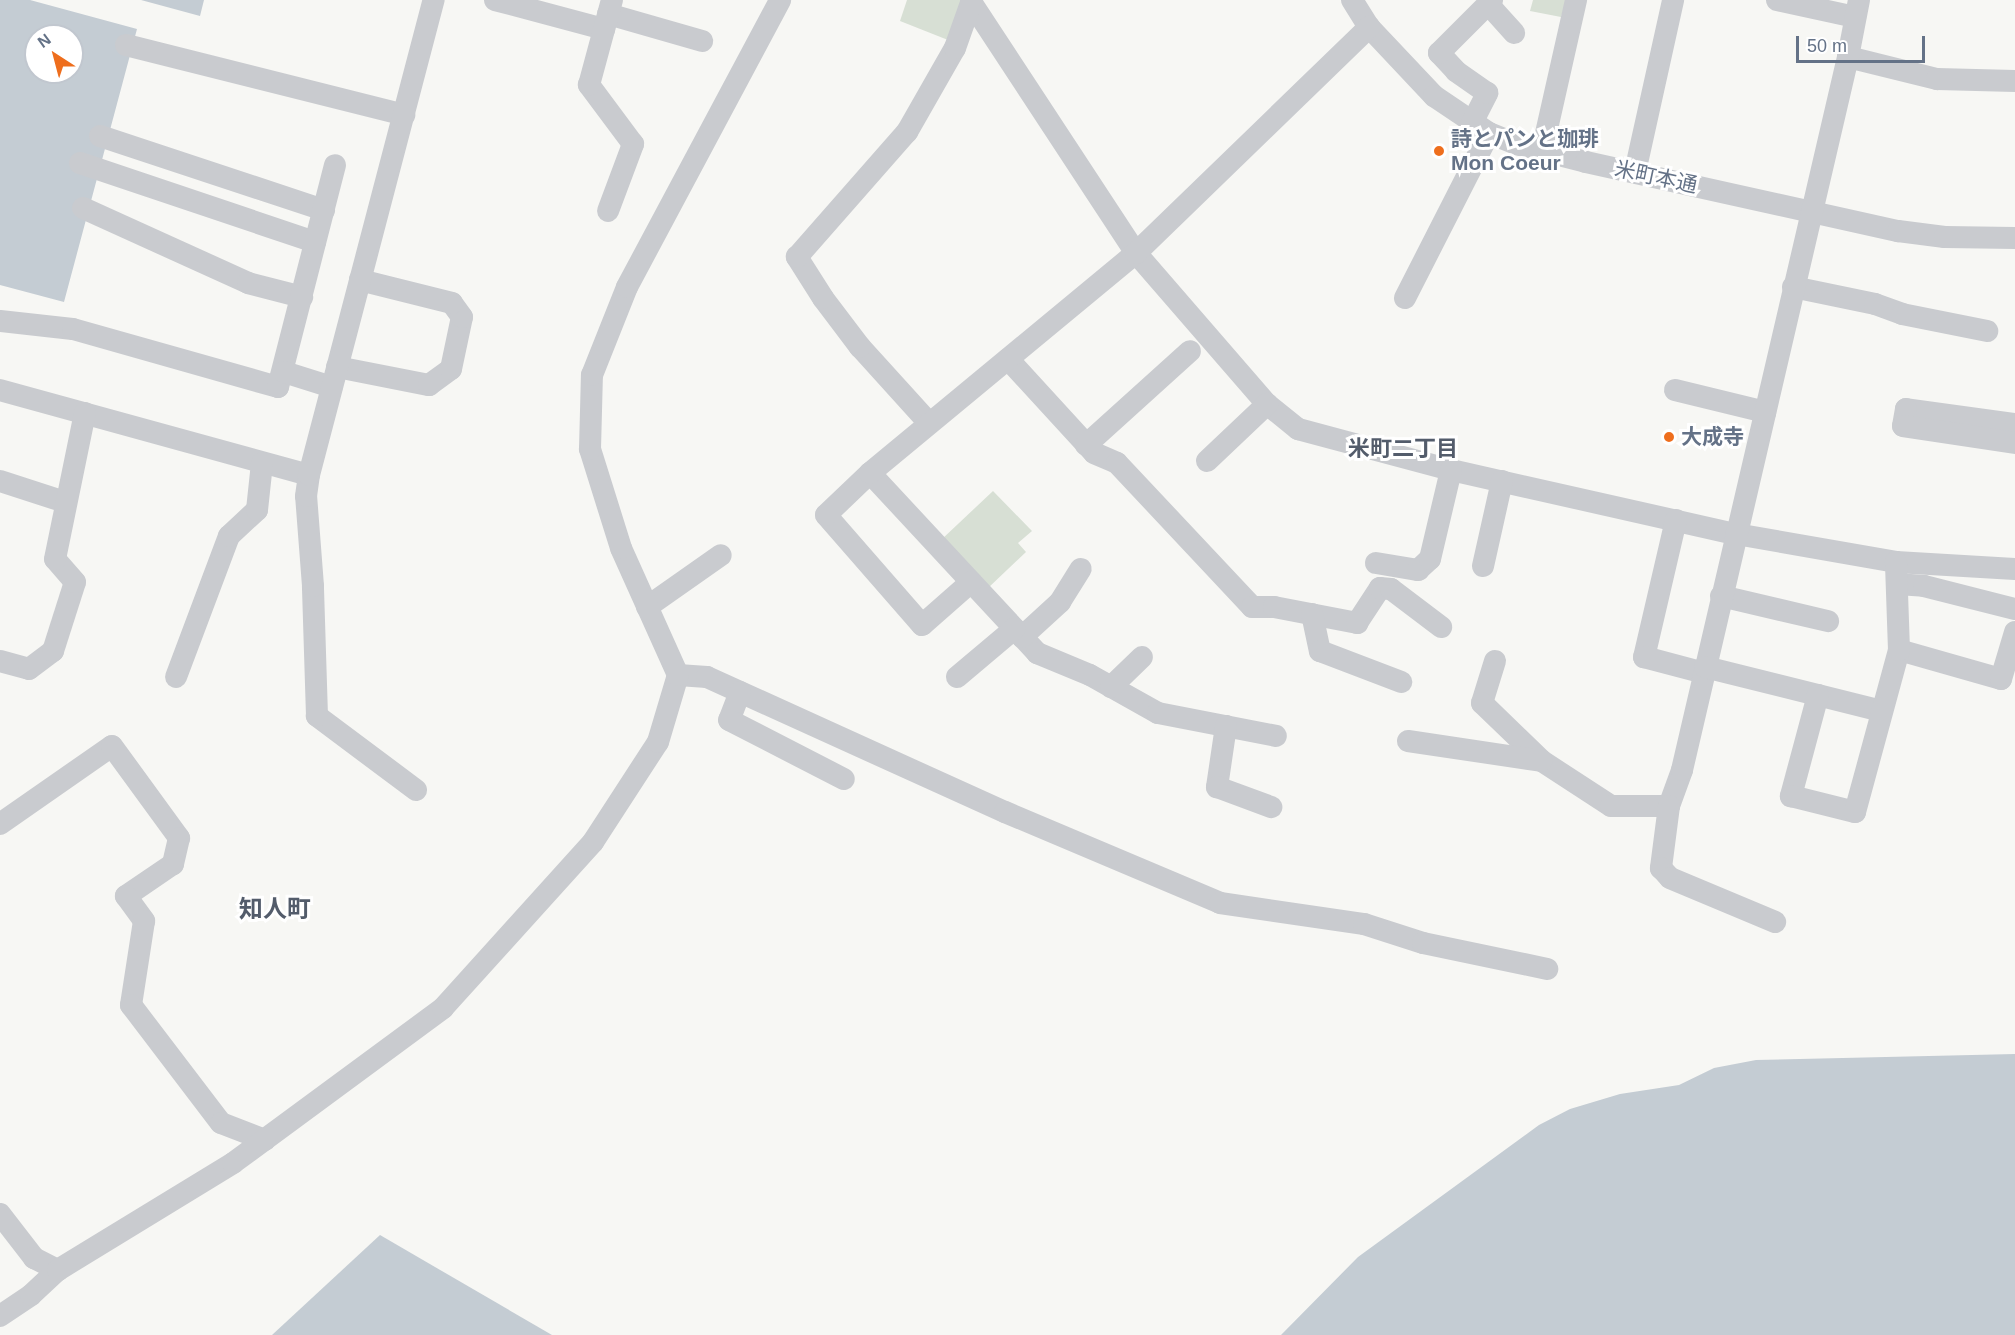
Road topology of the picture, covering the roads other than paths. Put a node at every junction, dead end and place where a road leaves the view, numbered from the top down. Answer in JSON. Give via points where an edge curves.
{"nodes":[{"id":1,"x":434,"y":0,"type":"edge"},
{"id":2,"x":495,"y":0,"type":"edge"},
{"id":3,"x":780,"y":0,"type":"edge"},
{"id":4,"x":1352,"y":0,"type":"edge"},
{"id":5,"x":1576,"y":0,"type":"edge"},
{"id":6,"x":1673,"y":0,"type":"edge"},
{"id":7,"x":1777,"y":0,"type":"edge"},
{"id":8,"x":971,"y":1,"type":"edge"},
{"id":9,"x":1490,"y":2,"type":"edge"},
{"id":10,"x":1857,"y":8,"type":"edge"},
{"id":11,"x":608,"y":14,"type":"edge"},
{"id":12,"x":1369,"y":27,"type":"junction"},
{"id":13,"x":1514,"y":33,"type":"dead end"},
{"id":14,"x":702,"y":41,"type":"dead end"},
{"id":15,"x":126,"y":45,"type":"dead end"},
{"id":16,"x":1848,"y":57,"type":"junction"},
{"id":17,"x":2015,"y":81,"type":"edge"},
{"id":18,"x":404,"y":115,"type":"junction"},
{"id":19,"x":1480,"y":128,"type":"junction"},
{"id":20,"x":100,"y":136,"type":"dead end"},
{"id":21,"x":1542,"y":151,"type":"junction"},
{"id":22,"x":80,"y":163,"type":"dead end"},
{"id":23,"x":335,"y":165,"type":"dead end"},
{"id":24,"x":1635,"y":172,"type":"junction"},
{"id":25,"x":83,"y":208,"type":"dead end"},
{"id":26,"x":324,"y":210,"type":"junction"},
{"id":27,"x":1811,"y":211,"type":"junction"},
{"id":28,"x":608,"y":212,"type":"dead end"},
{"id":29,"x":2015,"y":238,"type":"edge"},
{"id":30,"x":315,"y":242,"type":"junction"},
{"id":31,"x":1136,"y":253,"type":"junction"},
{"id":32,"x":360,"y":280,"type":"junction"},
{"id":33,"x":1793,"y":287,"type":"junction"},
{"id":34,"x":302,"y":297,"type":"junction"},
{"id":35,"x":1405,"y":298,"type":"dead end"},
{"id":36,"x":0,"y":321,"type":"edge"},
{"id":37,"x":1987,"y":330,"type":"dead end"},
{"id":38,"x":1190,"y":351,"type":"dead end"},
{"id":39,"x":1008,"y":359,"type":"junction"},
{"id":40,"x":284,"y":372,"type":"junction"},
{"id":41,"x":335,"y":377,"type":"junction"},
{"id":42,"x":0,"y":390,"type":"edge"},
{"id":43,"x":1675,"y":390,"type":"dead end"},
{"id":44,"x":1267,"y":404,"type":"junction"},
{"id":45,"x":1764,"y":412,"type":"junction"},
{"id":46,"x":85,"y":413,"type":"junction"},
{"id":47,"x":929,"y":423,"type":"junction"},
{"id":48,"x":2015,"y":424,"type":"edge"},
{"id":49,"x":2015,"y":443,"type":"edge"},
{"id":50,"x":1086,"y":445,"type":"junction"},
{"id":51,"x":1207,"y":461,"type":"dead end"},
{"id":52,"x":262,"y":462,"type":"junction"},
{"id":53,"x":1451,"y":470,"type":"junction"},
{"id":54,"x":870,"y":472,"type":"junction"},
{"id":55,"x":309,"y":476,"type":"junction"},
{"id":56,"x":0,"y":481,"type":"edge"},
{"id":57,"x":1502,"y":481,"type":"junction"},
{"id":58,"x":65,"y":502,"type":"junction"},
{"id":59,"x":1676,"y":520,"type":"junction"},
{"id":60,"x":1736,"y":534,"type":"junction"},
{"id":61,"x":721,"y":555,"type":"dead end"},
{"id":62,"x":1376,"y":563,"type":"dead end"},
{"id":63,"x":1483,"y":566,"type":"dead end"},
{"id":64,"x":1081,"y":569,"type":"dead end"},
{"id":65,"x":2015,"y":569,"type":"edge"},
{"id":66,"x":1897,"y":573,"type":"junction"},
{"id":67,"x":971,"y":582,"type":"junction"},
{"id":68,"x":1721,"y":596,"type":"junction"},
{"id":69,"x":647,"y":607,"type":"junction"},
{"id":70,"x":2015,"y":609,"type":"edge"},
{"id":71,"x":1312,"y":614,"type":"junction"},
{"id":72,"x":1828,"y":621,"type":"dead end"},
{"id":73,"x":1441,"y":627,"type":"dead end"},
{"id":74,"x":2015,"y":632,"type":"edge"},
{"id":75,"x":1018,"y":633,"type":"junction"},
{"id":76,"x":1899,"y":650,"type":"junction"},
{"id":77,"x":1142,"y":657,"type":"dead end"},
{"id":78,"x":0,"y":661,"type":"edge"},
{"id":79,"x":1495,"y":661,"type":"dead end"},
{"id":80,"x":1705,"y":670,"type":"junction"},
{"id":81,"x":678,"y":675,"type":"junction"},
{"id":82,"x":176,"y":677,"type":"dead end"},
{"id":83,"x":957,"y":677,"type":"dead end"},
{"id":84,"x":1401,"y":682,"type":"dead end"},
{"id":85,"x":1111,"y":687,"type":"junction"},
{"id":86,"x":740,"y":692,"type":"junction"},
{"id":87,"x":1818,"y":695,"type":"junction"},
{"id":88,"x":1882,"y":711,"type":"junction"},
{"id":89,"x":1226,"y":726,"type":"junction"},
{"id":90,"x":1276,"y":736,"type":"dead end"},
{"id":91,"x":1408,"y":741,"type":"dead end"},
{"id":92,"x":1542,"y":761,"type":"junction"},
{"id":93,"x":844,"y":779,"type":"dead end"},
{"id":94,"x":416,"y":790,"type":"dead end"},
{"id":95,"x":1669,"y":806,"type":"junction"},
{"id":96,"x":1271,"y":807,"type":"dead end"},
{"id":97,"x":0,"y":824,"type":"edge"},
{"id":98,"x":1775,"y":922,"type":"dead end"},
{"id":99,"x":1548,"y":969,"type":"dead end"},
{"id":100,"x":265,"y":1140,"type":"junction"},
{"id":101,"x":0,"y":1214,"type":"edge"},
{"id":102,"x":58,"y":1270,"type":"junction"},
{"id":103,"x":0,"y":1316,"type":"edge"}],
"edges":[{"from":1,"to":18,"type":"street"},
{"from":2,"to":11,"type":"street"},
{"from":3,"to":69,"type":"street","via":[[627,287],[592,375],[590,449],[621,548]]},
{"from":4,"to":12,"type":"street","name":"米町本通"},
{"from":5,"to":21,"type":"street"},
{"from":6,"to":24,"type":"street"},
{"from":7,"to":10,"type":"street"},
{"from":8,"to":31,"type":"street"},
{"from":8,"to":47,"type":"street","via":[[955,48],[907,132],[797,257],[860,347]]},
{"from":9,"to":13,"type":"street"},
{"from":9,"to":19,"type":"street","via":[[1439,53],[1487,93]]},
{"from":10,"to":16,"type":"street"},
{"from":11,"to":14,"type":"street"},
{"from":11,"to":28,"type":"street","via":[[589,85],[633,144]]},
{"from":12,"to":19,"type":"street","name":"米町本通","via":[[1434,96]]},
{"from":12,"to":31,"type":"street"},
{"from":15,"to":18,"type":"street"},
{"from":16,"to":17,"type":"street","via":[[1937,79]]},
{"from":16,"to":27,"type":"street"},
{"from":18,"to":32,"type":"street"},
{"from":19,"to":21,"type":"street","name":"米町本通"},
{"from":19,"to":35,"type":"street"},
{"from":20,"to":26,"type":"street"},
{"from":21,"to":24,"type":"street","name":"米町本通"},
{"from":22,"to":30,"type":"street"},
{"from":23,"to":26,"type":"street"},
{"from":24,"to":27,"type":"street","name":"米町本通"},
{"from":25,"to":34,"type":"street","via":[[248,283]]},
{"from":26,"to":30,"type":"street"},
{"from":27,"to":29,"type":"street","name":"米町本通","via":[[1898,231],[1945,237]]},
{"from":27,"to":33,"type":"street"},
{"from":30,"to":34,"type":"street"},
{"from":31,"to":39,"type":"street"},
{"from":31,"to":44,"type":"street"},
{"from":32,"to":41,"type":"street"},
{"from":32,"to":41,"type":"street","via":[[452,303],[462,317],[451,369],[429,385]]},
{"from":33,"to":37,"type":"street"},
{"from":33,"to":45,"type":"street"},
{"from":34,"to":40,"type":"street"},
{"from":36,"to":40,"type":"street","via":[[73,329],[278,387]]},
{"from":38,"to":50,"type":"street"},
{"from":39,"to":47,"type":"street"},
{"from":39,"to":50,"type":"street"},
{"from":40,"to":41,"type":"street"},
{"from":41,"to":55,"type":"street"},
{"from":42,"to":46,"type":"street"},
{"from":43,"to":45,"type":"street"},
{"from":44,"to":51,"type":"street"},
{"from":44,"to":53,"type":"street","via":[[1298,429]]},
{"from":45,"to":60,"type":"street"},
{"from":46,"to":52,"type":"street"},
{"from":46,"to":58,"type":"street"},
{"from":47,"to":54,"type":"street"},
{"from":48,"to":49,"type":"street","via":[[1906,409],[1903,426]]},
{"from":50,"to":71,"type":"street","via":[[1117,463],[1252,607]]},
{"from":52,"to":55,"type":"street"},
{"from":52,"to":82,"type":"street","via":[[257,510],[229,536]]},
{"from":53,"to":57,"type":"street"},
{"from":53,"to":62,"type":"street","via":[[1430,559],[1418,570]]},
{"from":54,"to":67,"type":"street"},
{"from":54,"to":67,"type":"street","via":[[826,515],[922,624]]},
{"from":55,"to":94,"type":"street","via":[[306,496],[317,716]]},
{"from":56,"to":58,"type":"street"},
{"from":57,"to":59,"type":"street"},
{"from":57,"to":63,"type":"street"},
{"from":58,"to":78,"type":"street","via":[[55,559],[75,582],[53,651],[29,669]]},
{"from":59,"to":60,"type":"street"},
{"from":59,"to":80,"type":"street","via":[[1644,657]]},
{"from":60,"to":66,"type":"street"},
{"from":60,"to":68,"type":"street"},
{"from":61,"to":69,"type":"street"},
{"from":64,"to":75,"type":"street","via":[[1060,602]]},
{"from":65,"to":66,"type":"street"},
{"from":66,"to":70,"type":"street","via":[[1924,586]]},
{"from":66,"to":76,"type":"street"},
{"from":67,"to":75,"type":"street"},
{"from":68,"to":72,"type":"street"},
{"from":68,"to":80,"type":"street"},
{"from":69,"to":81,"type":"street"},
{"from":71,"to":73,"type":"street","via":[[1357,623],[1380,588],[1391,589]]},
{"from":71,"to":84,"type":"street","via":[[1320,651]]},
{"from":74,"to":76,"type":"street","via":[[2001,679]]},
{"from":75,"to":83,"type":"street"},
{"from":75,"to":85,"type":"street","via":[[1037,653]]},
{"from":76,"to":88,"type":"street"},
{"from":77,"to":85,"type":"street"},
{"from":79,"to":92,"type":"street","via":[[1482,703]]},
{"from":80,"to":87,"type":"street"},
{"from":80,"to":95,"type":"street","via":[[1682,770]]},
{"from":81,"to":86,"type":"street","via":[[707,677]]},
{"from":81,"to":100,"type":"street","via":[[658,742],[593,842],[443,1008]]},
{"from":85,"to":89,"type":"street","via":[[1158,713]]},
{"from":86,"to":93,"type":"street","via":[[729,720]]},
{"from":86,"to":99,"type":"street","via":[[1005,812],[1220,903],[1364,924],[1423,943]]},
{"from":87,"to":88,"type":"street"},
{"from":87,"to":88,"type":"street","via":[[1791,796],[1855,812]]},
{"from":89,"to":90,"type":"street"},
{"from":89,"to":96,"type":"street","via":[[1217,787]]},
{"from":91,"to":92,"type":"street"},
{"from":92,"to":95,"type":"street","via":[[1611,806]]},
{"from":95,"to":98,"type":"street","via":[[1661,868],[1670,878]]},
{"from":97,"to":100,"type":"street","via":[[112,746],[179,838],[173,864],[126,896],[144,921],[131,1005],[220,1123]]},
{"from":100,"to":102,"type":"street","via":[[233,1164]]},
{"from":101,"to":102,"type":"street","via":[[34,1258]]},
{"from":102,"to":103,"type":"street"}]}
